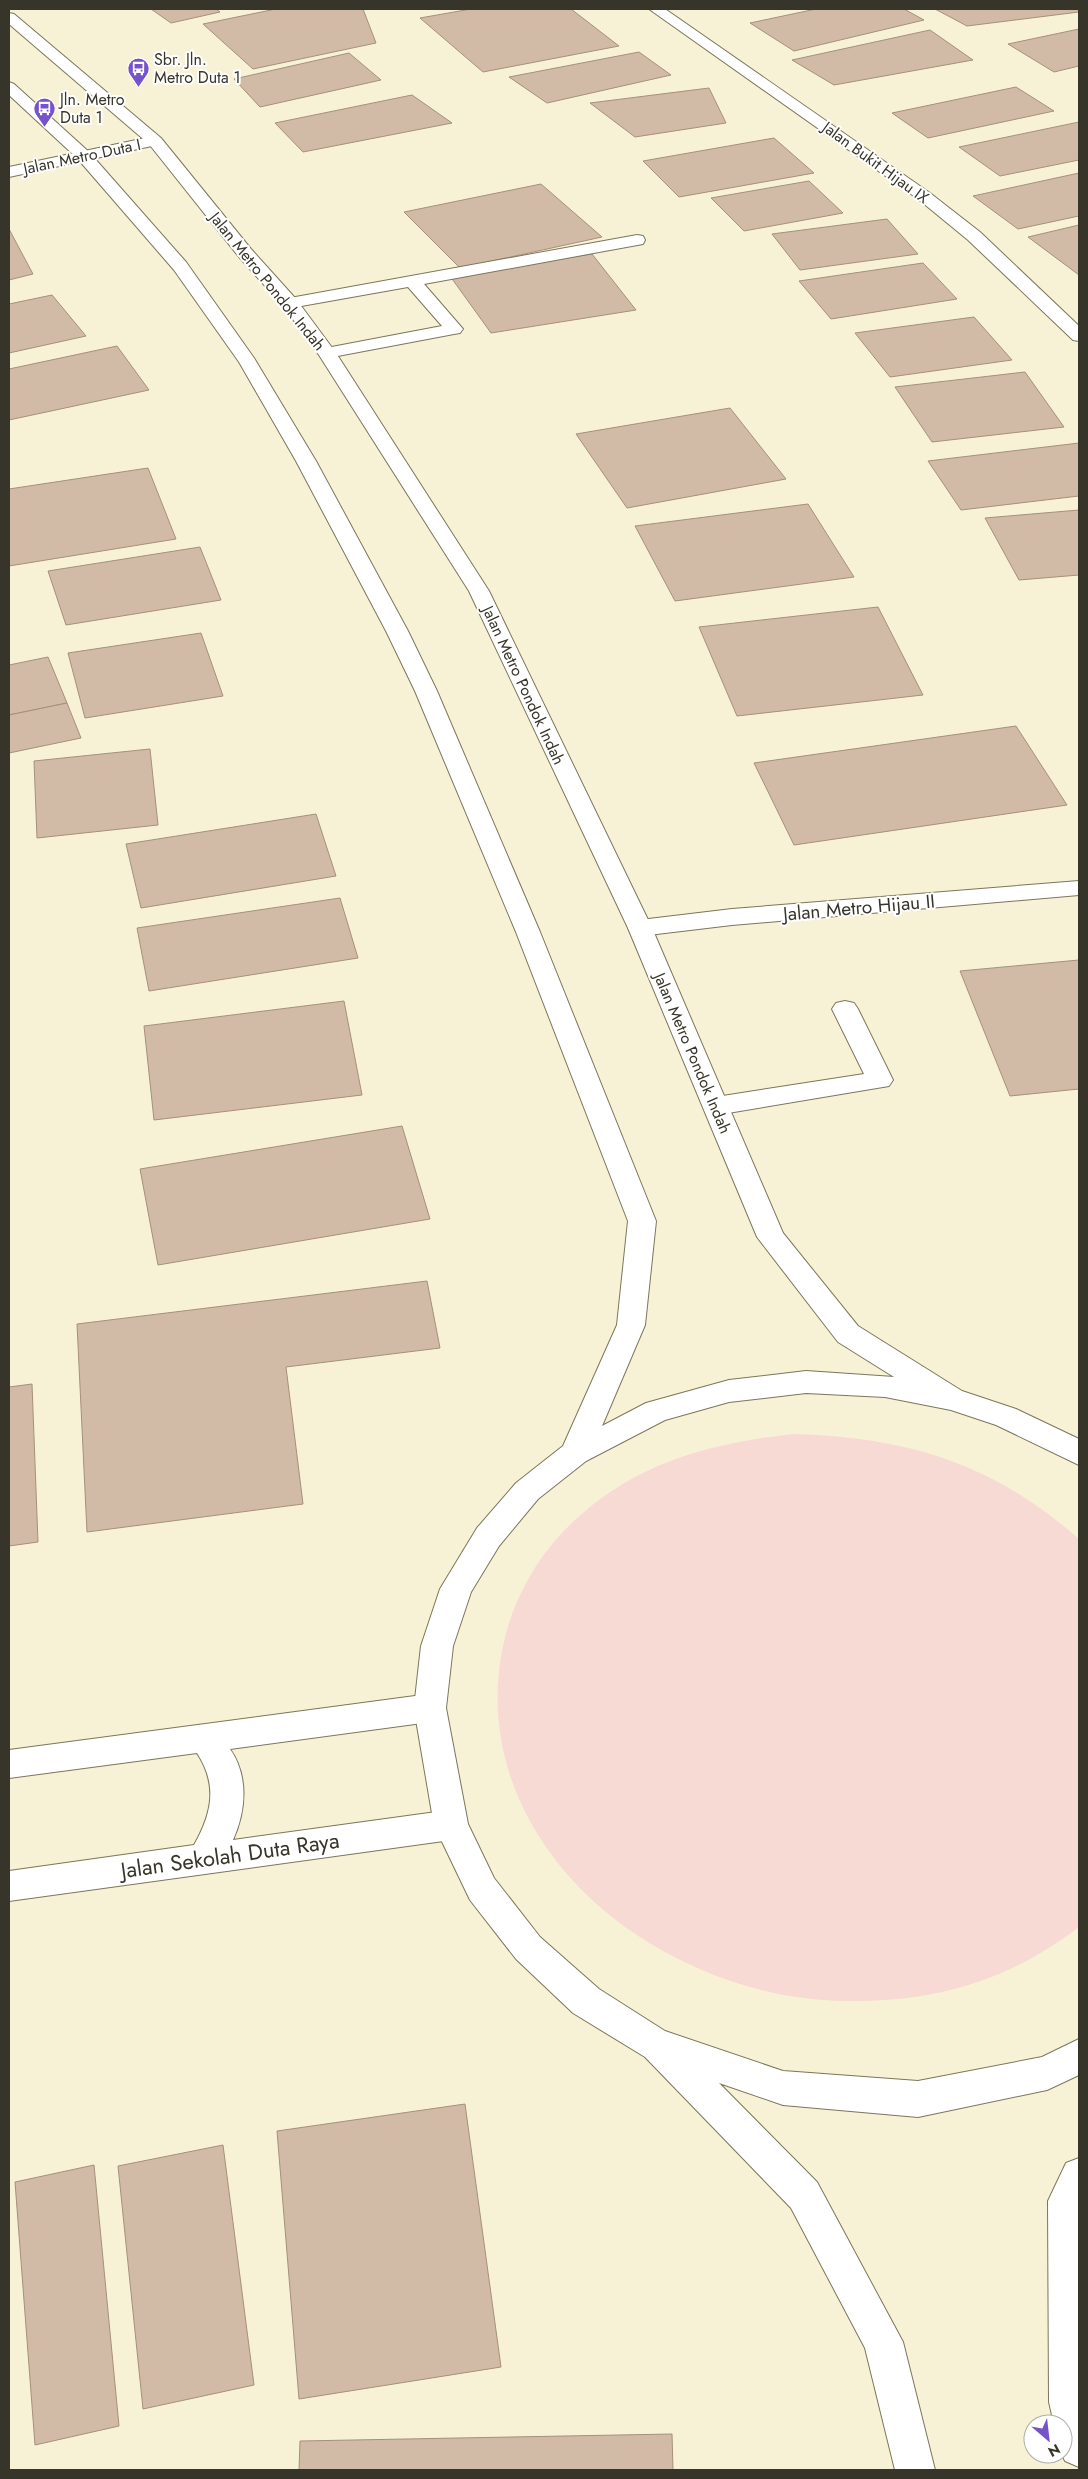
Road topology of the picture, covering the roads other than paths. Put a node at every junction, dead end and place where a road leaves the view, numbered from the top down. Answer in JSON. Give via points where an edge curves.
{"nodes":[{"id":1,"x":663,"y":10,"type":"edge"},
{"id":2,"x":9,"y":17,"type":"edge"},
{"id":3,"x":9,"y":87,"type":"edge"},
{"id":4,"x":154,"y":140,"type":"junction"},
{"id":5,"x":52,"y":145,"type":"dead end"},
{"id":6,"x":80,"y":145,"type":"junction"},
{"id":7,"x":9,"y":172,"type":"edge"},
{"id":8,"x":637,"y":240,"type":"dead end"},
{"id":9,"x":412,"y":281,"type":"junction"},
{"id":10,"x":290,"y":303,"type":"junction"},
{"id":11,"x":1079,"y":336,"type":"edge"},
{"id":12,"x":327,"y":353,"type":"junction"},
{"id":13,"x":1079,"y":888,"type":"edge"},
{"id":14,"x":640,"y":928,"type":"junction"},
{"id":15,"x":845,"y":1009,"type":"dead end"},
{"id":16,"x":716,"y":1106,"type":"junction"},
{"id":17,"x":952,"y":1399,"type":"junction"},
{"id":18,"x":575,"y":1453,"type":"junction"},
{"id":19,"x":1079,"y":1453,"type":"edge"},
{"id":20,"x":430,"y":1708,"type":"junction"},
{"id":21,"x":206,"y":1739,"type":"junction"},
{"id":22,"x":9,"y":1764,"type":"edge"},
{"id":23,"x":451,"y":1826,"type":"junction"},
{"id":24,"x":204,"y":1859,"type":"junction"},
{"id":25,"x":9,"y":1886,"type":"edge"},
{"id":26,"x":655,"y":2044,"type":"junction"},
{"id":27,"x":1079,"y":2056,"type":"edge"},
{"id":28,"x":1079,"y":2176,"type":"edge"},
{"id":29,"x":1079,"y":2447,"type":"edge"},
{"id":30,"x":915,"y":2470,"type":"edge"}],
"edges":[{"from":1,"to":11,"type":"main road","name":"Jalan Bukit Hijau IX","via":[[924,196],[974,236]]},
{"from":2,"to":4,"type":"main road","name":"Jalan Metro Pondok Indah","via":[[131,129]]},
{"from":3,"to":6,"type":"main road"},
{"from":4,"to":6,"type":"main road","name":"Jalan Metro Duta I"},
{"from":4,"to":10,"type":"main road","name":"Jalan Metro Pondok Indah"},
{"from":5,"to":6,"type":"main road","name":"Jalan Metro Duta I"},
{"from":6,"to":7,"type":"main road","name":"Jalan Metro Duta I"},
{"from":6,"to":18,"type":"main road","via":[[180,266],[248,362],[306,461],[397,631],[426,691],[528,932],[642,1221],[631,1325]]},
{"from":8,"to":9,"type":"main road"},
{"from":9,"to":10,"type":"main road"},
{"from":9,"to":12,"type":"main road","via":[[454,329]]},
{"from":10,"to":12,"type":"main road","name":"Jalan Metro Pondok Indah"},
{"from":12,"to":14,"type":"main road","name":"Jalan Metro Pondok Indah","via":[[480,591]]},
{"from":13,"to":14,"type":"main road","name":"Jalan Metro Hijau II","via":[[732,917]]},
{"from":14,"to":16,"type":"main road","name":"Jalan Metro Pondok Indah"},
{"from":15,"to":16,"type":"main road","via":[[880,1080]]},
{"from":16,"to":17,"type":"main road","name":"Jalan Metro Pondok Indah","via":[[771,1237],[848,1334]]},
{"from":17,"to":18,"type":"main road","via":[[886,1386],[806,1382],[729,1391],[656,1411]]},
{"from":17,"to":19,"type":"main road","via":[[1006,1417]]},
{"from":18,"to":20,"type":"main road","via":[[527,1491],[488,1537],[456,1589],[437,1646]]},
{"from":20,"to":21,"type":"main road"},
{"from":20,"to":23,"type":"main road"},
{"from":21,"to":22,"type":"main road"},
{"from":21,"to":24,"type":"main road","via":[[223,1765],[228,1796],[221,1829]]},
{"from":23,"to":24,"type":"main road","name":"Jalan Sekolah Duta Raya"},
{"from":23,"to":26,"type":"main road","via":[[482,1888],[528,1948],[586,2001]]},
{"from":24,"to":25,"type":"main road","name":"Jalan Sekolah Duta Raya"},
{"from":26,"to":27,"type":"main road","via":[[782,2088],[918,2099],[1047,2073]]},
{"from":26,"to":30,"type":"main road","via":[[804,2195],[883,2342]]},
{"from":28,"to":29,"type":"main road","via":[[1067,2201],[1069,2402]]}]}
